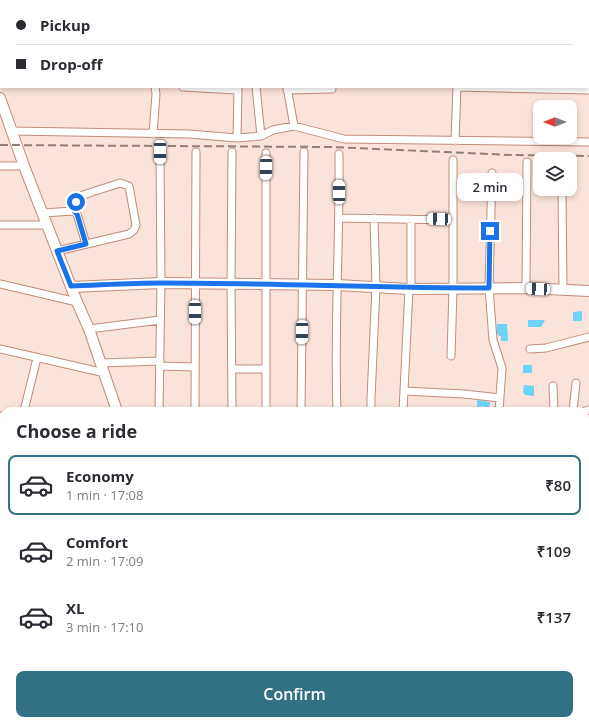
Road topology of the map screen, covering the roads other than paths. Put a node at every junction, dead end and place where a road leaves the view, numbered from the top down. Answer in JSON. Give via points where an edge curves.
{"nodes":[{"id":1,"x":155,"y":88,"type":"edge"},
{"id":2,"x":210,"y":88,"type":"edge"},
{"id":3,"x":256,"y":88,"type":"edge"},
{"id":4,"x":457,"y":88,"type":"edge"},
{"id":5,"x":501,"y":88,"type":"edge"},
{"id":6,"x":237,"y":89,"type":"edge"},
{"id":7,"x":287,"y":89,"type":"edge"},
{"id":8,"x":332,"y":89,"type":"dead end"},
{"id":9,"x":589,"y":90,"type":"edge"},
{"id":10,"x":0,"y":98,"type":"edge"},
{"id":11,"x":294,"y":126,"type":"junction"},
{"id":12,"x":12,"y":131,"type":"junction"},
{"id":13,"x":153,"y":134,"type":"junction"},
{"id":14,"x":261,"y":136,"type":"junction"},
{"id":15,"x":237,"y":138,"type":"junction"},
{"id":16,"x":455,"y":140,"type":"junction"},
{"id":17,"x":589,"y":142,"type":"edge"},
{"id":18,"x":160,"y":152,"type":"dead end"},
{"id":19,"x":196,"y":152,"type":"dead end"},
{"id":20,"x":232,"y":152,"type":"dead end"},
{"id":21,"x":304,"y":152,"type":"dead end"},
{"id":22,"x":266,"y":153,"type":"dead end"},
{"id":23,"x":339,"y":154,"type":"dead end"},
{"id":24,"x":453,"y":160,"type":"dead end"},
{"id":25,"x":527,"y":162,"type":"dead end"},
{"id":26,"x":0,"y":166,"type":"edge"},
{"id":27,"x":24,"y":166,"type":"junction"},
{"id":28,"x":492,"y":174,"type":"dead end"},
{"id":29,"x":562,"y":196,"type":"edge"},
{"id":30,"x":74,"y":211,"type":"junction"},
{"id":31,"x":43,"y":213,"type":"junction"},
{"id":32,"x":339,"y":218,"type":"junction"},
{"id":33,"x":374,"y":218,"type":"junction"},
{"id":34,"x":411,"y":219,"type":"junction"},
{"id":35,"x":453,"y":220,"type":"junction"},
{"id":36,"x":0,"y":225,"type":"edge"},
{"id":37,"x":47,"y":225,"type":"junction"},
{"id":38,"x":86,"y":244,"type":"junction"},
{"id":39,"x":57,"y":251,"type":"junction"},
{"id":40,"x":161,"y":283,"type":"junction"},
{"id":41,"x":0,"y":284,"type":"edge"},
{"id":42,"x":195,"y":284,"type":"junction"},
{"id":43,"x":230,"y":284,"type":"junction"},
{"id":44,"x":265,"y":285,"type":"junction"},
{"id":45,"x":302,"y":285,"type":"junction"},
{"id":46,"x":337,"y":285,"type":"junction"},
{"id":47,"x":71,"y":286,"type":"junction"},
{"id":48,"x":376,"y":287,"type":"junction"},
{"id":49,"x":489,"y":288,"type":"junction"},
{"id":50,"x":526,"y":288,"type":"junction"},
{"id":51,"x":410,"y":289,"type":"junction"},
{"id":52,"x":453,"y":289,"type":"junction"},
{"id":53,"x":564,"y":290,"type":"junction"},
{"id":54,"x":589,"y":291,"type":"edge"},
{"id":55,"x":77,"y":302,"type":"junction"},
{"id":56,"x":160,"y":320,"type":"junction"},
{"id":57,"x":89,"y":329,"type":"junction"},
{"id":58,"x":589,"y":337,"type":"edge"},
{"id":59,"x":0,"y":349,"type":"edge"},
{"id":60,"x":530,"y":350,"type":"dead end"},
{"id":61,"x":451,"y":356,"type":"dead end"},
{"id":62,"x":37,"y":358,"type":"junction"},
{"id":63,"x":160,"y":363,"type":"junction"},
{"id":64,"x":195,"y":367,"type":"junction"},
{"id":65,"x":103,"y":368,"type":"junction"},
{"id":66,"x":232,"y":369,"type":"junction"},
{"id":67,"x":266,"y":369,"type":"junction"},
{"id":68,"x":576,"y":383,"type":"dead end"},
{"id":69,"x":553,"y":386,"type":"dead end"},
{"id":70,"x":404,"y":391,"type":"junction"},
{"id":71,"x":500,"y":398,"type":"junction"},
{"id":72,"x":25,"y":407,"type":"edge"},
{"id":73,"x":116,"y":407,"type":"edge"},
{"id":74,"x":159,"y":407,"type":"edge"},
{"id":75,"x":195,"y":407,"type":"edge"},
{"id":76,"x":232,"y":407,"type":"edge"},
{"id":77,"x":266,"y":407,"type":"edge"},
{"id":78,"x":301,"y":407,"type":"edge"},
{"id":79,"x":337,"y":407,"type":"edge"},
{"id":80,"x":371,"y":407,"type":"edge"},
{"id":81,"x":403,"y":407,"type":"edge"},
{"id":82,"x":499,"y":407,"type":"edge"},
{"id":83,"x":554,"y":407,"type":"edge"},
{"id":84,"x":573,"y":407,"type":"edge"}],
"edges":[{"from":1,"to":13,"type":"street"},
{"from":2,"to":6,"type":"street"},
{"from":3,"to":14,"type":"street"},
{"from":4,"to":16,"type":"street"},
{"from":5,"to":9,"type":"street"},
{"from":6,"to":15,"type":"street"},
{"from":7,"to":8,"type":"street"},
{"from":7,"to":11,"type":"street"},
{"from":10,"to":12,"type":"street"},
{"from":11,"to":14,"type":"street","via":[[273,130]]},
{"from":11,"to":16,"type":"street","via":[[344,139]]},
{"from":12,"to":13,"type":"street"},
{"from":12,"to":27,"type":"street"},
{"from":13,"to":15,"type":"street"},
{"from":14,"to":15,"type":"street"},
{"from":16,"to":17,"type":"street"},
{"from":18,"to":40,"type":"street"},
{"from":19,"to":42,"type":"street"},
{"from":20,"to":43,"type":"street"},
{"from":21,"to":45,"type":"street"},
{"from":22,"to":44,"type":"street"},
{"from":23,"to":32,"type":"street"},
{"from":24,"to":35,"type":"street"},
{"from":25,"to":50,"type":"street"},
{"from":26,"to":27,"type":"street"},
{"from":27,"to":31,"type":"street"},
{"from":28,"to":49,"type":"street"},
{"from":29,"to":53,"type":"street"},
{"from":30,"to":31,"type":"street"},
{"from":30,"to":38,"type":"street"},
{"from":30,"to":38,"type":"street","via":[[76,202],[83,195],[120,183],[129,186],[136,225],[134,230],[129,234]]},
{"from":31,"to":37,"type":"street"},
{"from":32,"to":33,"type":"street"},
{"from":32,"to":46,"type":"street"},
{"from":33,"to":34,"type":"street"},
{"from":33,"to":48,"type":"street"},
{"from":34,"to":35,"type":"street"},
{"from":34,"to":51,"type":"street"},
{"from":35,"to":52,"type":"street"},
{"from":36,"to":37,"type":"street"},
{"from":37,"to":39,"type":"street"},
{"from":38,"to":39,"type":"street"},
{"from":39,"to":47,"type":"street"},
{"from":40,"to":42,"type":"street"},
{"from":40,"to":47,"type":"street"},
{"from":40,"to":56,"type":"street"},
{"from":41,"to":55,"type":"street"},
{"from":42,"to":43,"type":"street"},
{"from":42,"to":64,"type":"street"},
{"from":43,"to":44,"type":"street"},
{"from":43,"to":66,"type":"street"},
{"from":44,"to":45,"type":"street"},
{"from":44,"to":67,"type":"street"},
{"from":45,"to":46,"type":"street"},
{"from":45,"to":78,"type":"street"},
{"from":46,"to":48,"type":"street"},
{"from":46,"to":79,"type":"street"},
{"from":47,"to":55,"type":"street"},
{"from":48,"to":51,"type":"street"},
{"from":48,"to":80,"type":"street"},
{"from":49,"to":50,"type":"street"},
{"from":49,"to":52,"type":"street"},
{"from":49,"to":71,"type":"street","via":[[493,340],[502,368]]},
{"from":50,"to":53,"type":"street"},
{"from":51,"to":52,"type":"street"},
{"from":51,"to":70,"type":"street"},
{"from":52,"to":61,"type":"street"},
{"from":53,"to":54,"type":"street"},
{"from":55,"to":57,"type":"street"},
{"from":56,"to":57,"type":"street"},
{"from":56,"to":63,"type":"street"},
{"from":57,"to":65,"type":"street"},
{"from":58,"to":60,"type":"street"},
{"from":59,"to":62,"type":"street"},
{"from":62,"to":65,"type":"street"},
{"from":62,"to":72,"type":"street"},
{"from":63,"to":64,"type":"street"},
{"from":63,"to":65,"type":"street"},
{"from":63,"to":74,"type":"street"},
{"from":64,"to":75,"type":"street"},
{"from":65,"to":73,"type":"street"},
{"from":66,"to":67,"type":"street"},
{"from":66,"to":76,"type":"street"},
{"from":67,"to":77,"type":"street"},
{"from":68,"to":84,"type":"street"},
{"from":69,"to":83,"type":"street"},
{"from":70,"to":71,"type":"street"},
{"from":70,"to":81,"type":"street"},
{"from":71,"to":82,"type":"street"}]}
